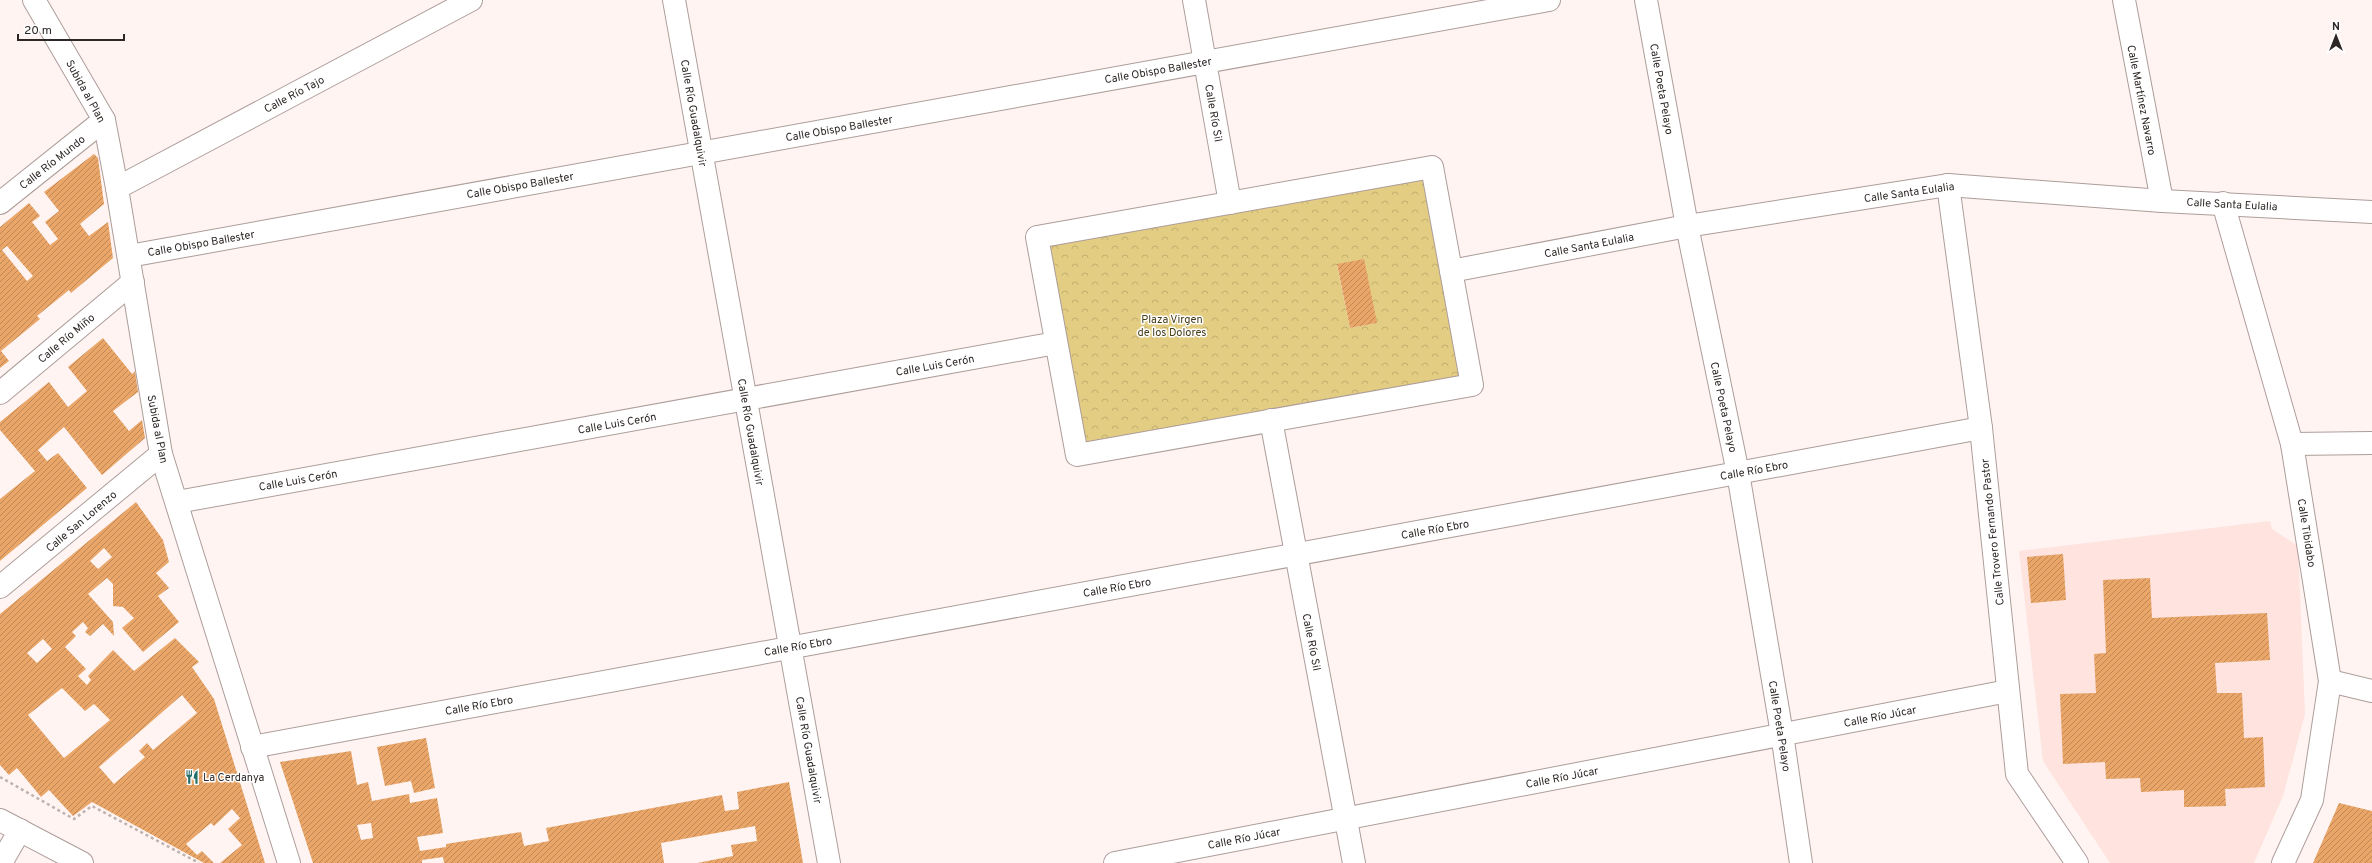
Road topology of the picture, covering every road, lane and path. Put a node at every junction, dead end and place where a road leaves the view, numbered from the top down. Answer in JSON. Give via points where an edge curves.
{"nodes":[{"id":1,"x":34,"y":0,"type":"edge"},
{"id":2,"x":471,"y":0,"type":"edge"},
{"id":3,"x":674,"y":0,"type":"edge"},
{"id":4,"x":1194,"y":0,"type":"edge"},
{"id":5,"x":1549,"y":0,"type":"edge"},
{"id":6,"x":1646,"y":0,"type":"edge"},
{"id":7,"x":2124,"y":0,"type":"edge"},
{"id":8,"x":1488,"y":5,"type":"edge"},
{"id":9,"x":1205,"y":62,"type":"junction"},
{"id":10,"x":104,"y":120,"type":"junction"},
{"id":11,"x":701,"y":152,"type":"junction"},
{"id":12,"x":1948,"y":185,"type":"junction"},
{"id":13,"x":117,"y":188,"type":"junction"},
{"id":14,"x":2162,"y":201,"type":"junction"},
{"id":15,"x":0,"y":203,"type":"edge"},
{"id":16,"x":1230,"y":203,"type":"junction"},
{"id":17,"x":2224,"y":204,"type":"junction"},
{"id":18,"x":2372,"y":212,"type":"edge"},
{"id":19,"x":1687,"y":226,"type":"junction"},
{"id":20,"x":129,"y":256,"type":"junction"},
{"id":21,"x":1451,"y":271,"type":"junction"},
{"id":22,"x":133,"y":282,"type":"junction"},
{"id":23,"x":1056,"y":343,"type":"junction"},
{"id":24,"x":0,"y":393,"type":"edge"},
{"id":25,"x":745,"y":399,"type":"junction"},
{"id":26,"x":1271,"y":420,"type":"junction"},
{"id":27,"x":1981,"y":428,"type":"junction"},
{"id":28,"x":2372,"y":443,"type":"edge"},
{"id":29,"x":2292,"y":444,"type":"junction"},
{"id":30,"x":161,"y":454,"type":"junction"},
{"id":31,"x":1738,"y":473,"type":"junction"},
{"id":32,"x":177,"y":502,"type":"junction"},
{"id":33,"x":1296,"y":554,"type":"junction"},
{"id":34,"x":0,"y":587,"type":"edge"},
{"id":35,"x":790,"y":648,"type":"junction"},
{"id":36,"x":2330,"y":681,"type":"junction"},
{"id":37,"x":2008,"y":691,"type":"junction"},
{"id":38,"x":2372,"y":691,"type":"edge"},
{"id":39,"x":1782,"y":734,"type":"junction"},
{"id":40,"x":252,"y":746,"type":"junction"},
{"id":41,"x":0,"y":777,"type":"edge"},
{"id":42,"x":1345,"y":819,"type":"junction"},
{"id":43,"x":0,"y":820,"type":"edge"},
{"id":44,"x":20,"y":830,"type":"junction"},
{"id":45,"x":1,"y":863,"type":"edge"},
{"id":46,"x":82,"y":863,"type":"edge"},
{"id":47,"x":199,"y":863,"type":"edge"},
{"id":48,"x":289,"y":863,"type":"edge"},
{"id":49,"x":829,"y":863,"type":"edge"},
{"id":50,"x":1115,"y":863,"type":"edge"},
{"id":51,"x":1354,"y":863,"type":"edge"},
{"id":52,"x":1801,"y":863,"type":"edge"},
{"id":53,"x":2077,"y":863,"type":"edge"},
{"id":54,"x":2283,"y":863,"type":"edge"}],
"edges":[{"from":1,"to":10,"type":"street","name":"Subida al Plan"},
{"from":2,"to":13,"type":"street","name":"Calle Río Tajo"},
{"from":3,"to":11,"type":"street","name":"Calle Río Guadalquivir"},
{"from":4,"to":9,"type":"street","name":"Calle Río Sil"},
{"from":5,"to":8,"type":"street","name":"Calle Obispo Ballester"},
{"from":6,"to":19,"type":"street","name":"Calle Poeta Pelayo"},
{"from":7,"to":14,"type":"street","name":"Calle Martínez Navarro"},
{"from":8,"to":9,"type":"street","name":"Calle Obispo Ballester"},
{"from":9,"to":11,"type":"street","name":"Calle Obispo Ballester"},
{"from":9,"to":16,"type":"street","name":"Calle Río Sil"},
{"from":10,"to":13,"type":"street","name":"Subida al Plan"},
{"from":10,"to":15,"type":"street","name":"Calle Río Mundo"},
{"from":11,"to":20,"type":"street","name":"Calle Obispo Ballester"},
{"from":11,"to":25,"type":"street","name":"Calle Río Guadalquivir"},
{"from":12,"to":14,"type":"street","name":"Calle Santa Eulalia"},
{"from":12,"to":19,"type":"street","name":"Calle Santa Eulalia"},
{"from":12,"to":27,"type":"street","name":"Calle Trovero Fernando Pastor"},
{"from":13,"to":20,"type":"street","name":"Subida al Plan"},
{"from":14,"to":17,"type":"street","name":"Calle Santa Eulalia"},
{"from":16,"to":21,"type":"street","via":[[1432,167]]},
{"from":16,"to":23,"type":"street","via":[[1037,238]]},
{"from":17,"to":18,"type":"street","name":"Calle Santa Eulalia"},
{"from":17,"to":29,"type":"street","name":"Calle Tibidabo"},
{"from":19,"to":21,"type":"street","name":"Calle Santa Eulalia"},
{"from":19,"to":31,"type":"street","name":"Calle Poeta Pelayo"},
{"from":20,"to":22,"type":"street","name":"Subida al Plan"},
{"from":21,"to":26,"type":"street","via":[[1472,384]]},
{"from":22,"to":24,"type":"street","name":"Calle Río Miño"},
{"from":22,"to":30,"type":"street","name":"Subida al Plan"},
{"from":23,"to":25,"type":"street","name":"Calle Luis Cerón"},
{"from":23,"to":26,"type":"street","via":[[1077,455]]},
{"from":25,"to":32,"type":"street","name":"Calle Luis Cerón"},
{"from":25,"to":35,"type":"street","name":"Calle Río Guadalquivir"},
{"from":26,"to":33,"type":"street","name":"Calle Río Sil"},
{"from":27,"to":31,"type":"street","name":"Calle Río Ebro"},
{"from":27,"to":37,"type":"street","name":"Calle Trovero Fernando Pastor"},
{"from":28,"to":29,"type":"street"},
{"from":29,"to":36,"type":"street","name":"Calle Tibidabo"},
{"from":30,"to":32,"type":"street","name":"Subida al Plan"},
{"from":30,"to":34,"type":"street","name":"Calle San Lorenzo"},
{"from":31,"to":33,"type":"street","name":"Calle Río Ebro"},
{"from":31,"to":39,"type":"street","name":"Calle Poeta Pelayo"},
{"from":32,"to":40,"type":"street","name":"Subida al Plan"},
{"from":33,"to":35,"type":"street","name":"Calle Río Ebro"},
{"from":33,"to":42,"type":"street","name":"Calle Río Sil"},
{"from":35,"to":40,"type":"street","name":"Calle Río Ebro"},
{"from":35,"to":49,"type":"street","name":"Calle Río Guadalquivir"},
{"from":36,"to":38,"type":"street"},
{"from":36,"to":54,"type":"street","name":"Calle Tibidabo","via":[[2312,800]]},
{"from":37,"to":39,"type":"street","name":"Calle Río Júcar"},
{"from":37,"to":53,"type":"street","name":"Calle Trovero Fernando Pastor","via":[[2017,774]]},
{"from":39,"to":42,"type":"street","name":"Calle Río Júcar"},
{"from":39,"to":52,"type":"street","name":"Calle Poeta Pelayo"},
{"from":40,"to":48,"type":"street","name":"Subida al Plan"},
{"from":41,"to":47,"type":"path","via":[[74,819],[92,806]]},
{"from":42,"to":50,"type":"street","name":"Calle Río Júcar"},
{"from":42,"to":51,"type":"street","name":"Calle Río Sil"},
{"from":43,"to":44,"type":"street"},
{"from":44,"to":45,"type":"street"},
{"from":44,"to":46,"type":"street"}]}
